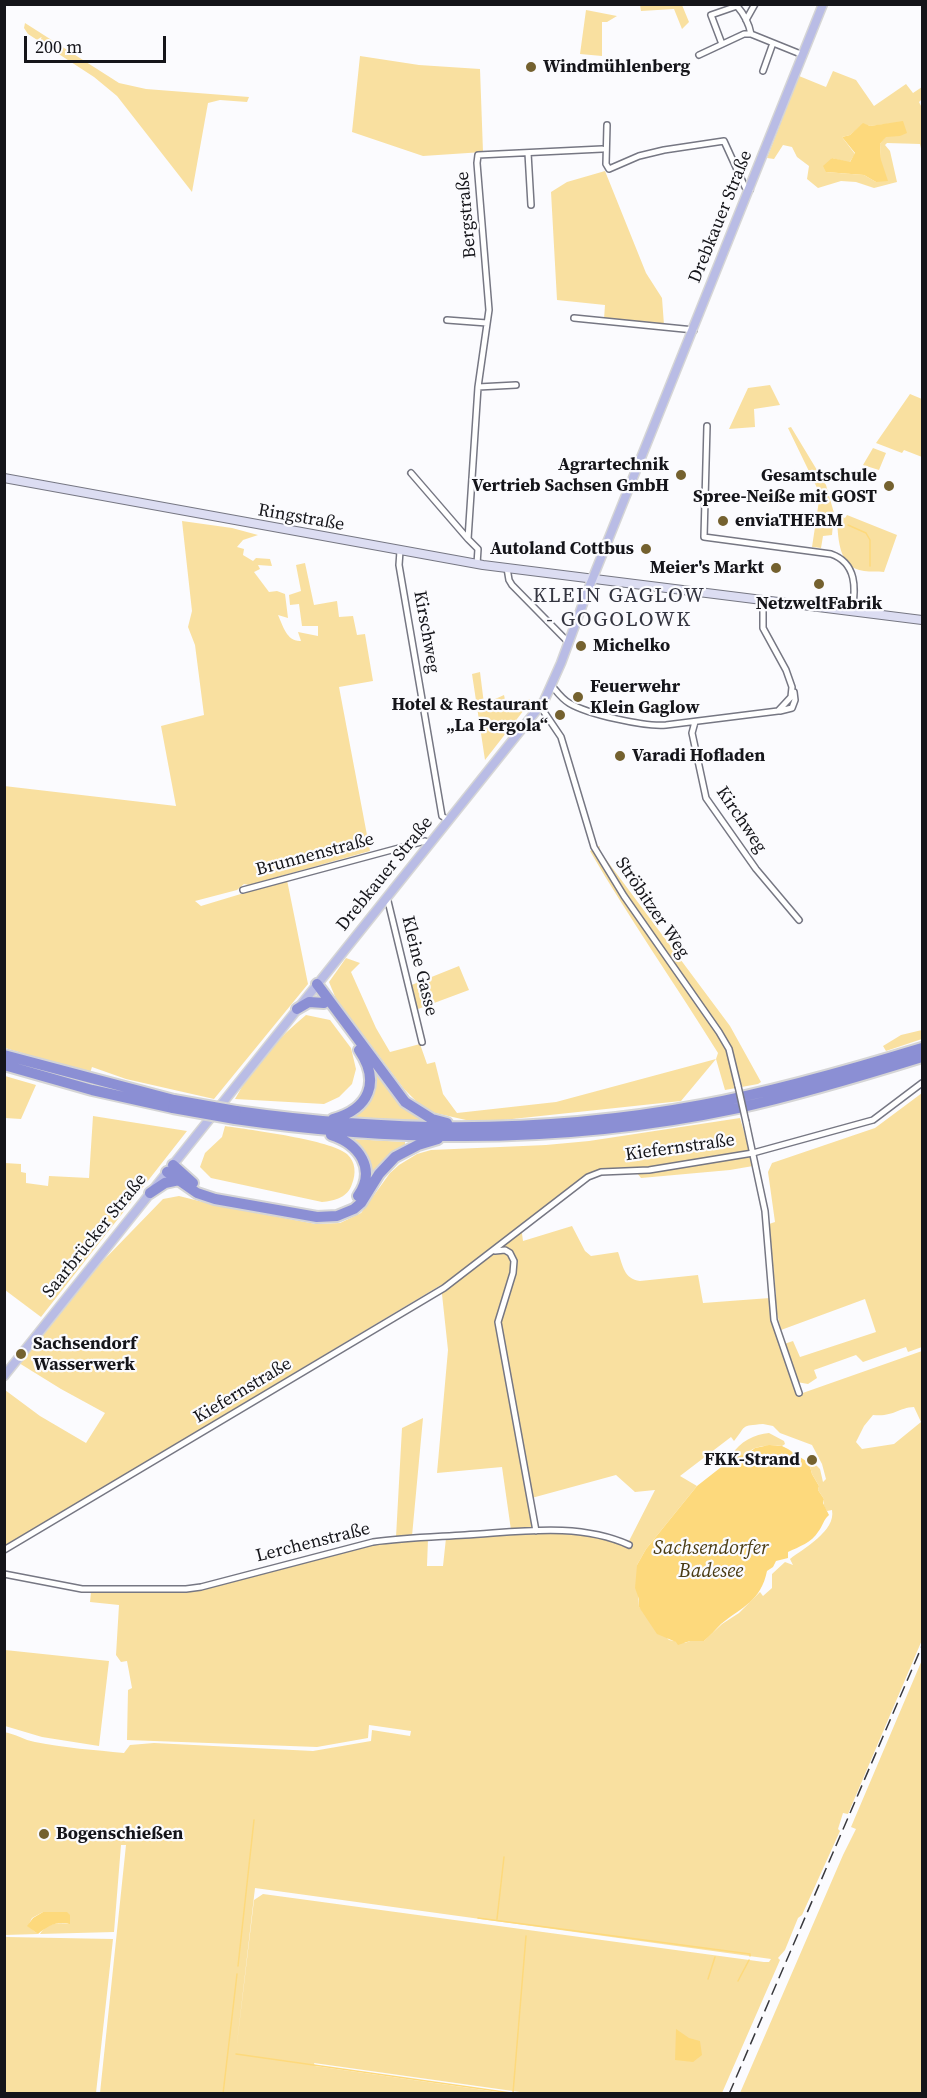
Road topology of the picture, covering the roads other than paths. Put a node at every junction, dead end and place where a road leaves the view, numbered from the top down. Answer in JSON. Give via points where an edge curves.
{"nodes":[{"id":1,"x":754,"y":4,"type":"edge"},
{"id":2,"x":823,"y":4,"type":"edge"},
{"id":3,"x":746,"y":20,"type":"junction"},
{"id":4,"x":751,"y":34,"type":"junction"},
{"id":5,"x":773,"y":43,"type":"junction"},
{"id":6,"x":723,"y":44,"type":"junction"},
{"id":7,"x":699,"y":55,"type":"dead end"},
{"id":8,"x":803,"y":55,"type":"junction"},
{"id":9,"x":763,"y":71,"type":"dead end"},
{"id":10,"x":607,"y":125,"type":"dead end"},
{"id":11,"x":602,"y":149,"type":"dead end"},
{"id":12,"x":528,"y":153,"type":"junction"},
{"id":13,"x":750,"y":190,"type":"junction"},
{"id":14,"x":531,"y":205,"type":"dead end"},
{"id":15,"x":574,"y":318,"type":"dead end"},
{"id":16,"x":447,"y":320,"type":"dead end"},
{"id":17,"x":487,"y":323,"type":"junction"},
{"id":18,"x":692,"y":334,"type":"junction"},
{"id":19,"x":516,"y":385,"type":"dead end"},
{"id":20,"x":478,"y":387,"type":"junction"},
{"id":21,"x":707,"y":426,"type":"dead end"},
{"id":22,"x":411,"y":473,"type":"dead end"},
{"id":23,"x":4,"y":478,"type":"edge"},
{"id":24,"x":468,"y":540,"type":"junction"},
{"id":25,"x":400,"y":551,"type":"junction"},
{"id":26,"x":477,"y":564,"type":"junction"},
{"id":27,"x":507,"y":568,"type":"junction"},
{"id":28,"x":594,"y":578,"type":"junction"},
{"id":29,"x":763,"y":601,"type":"junction"},
{"id":30,"x":852,"y":611,"type":"junction"},
{"id":31,"x":922,"y":620,"type":"edge"},
{"id":32,"x":569,"y":643,"type":"junction"},
{"id":33,"x":552,"y":686,"type":"junction"},
{"id":34,"x":540,"y":706,"type":"junction"},
{"id":35,"x":695,"y":722,"type":"junction"},
{"id":36,"x":674,"y":724,"type":"junction"},
{"id":37,"x":692,"y":733,"type":"junction"},
{"id":38,"x":449,"y":821,"type":"junction"},
{"id":39,"x":430,"y":844,"type":"junction"},
{"id":40,"x":243,"y":890,"type":"dead end"},
{"id":41,"x":387,"y":897,"type":"junction"},
{"id":42,"x":799,"y":920,"type":"dead end"},
{"id":43,"x":315,"y":986,"type":"junction"},
{"id":44,"x":324,"y":1003,"type":"junction"},
{"id":45,"x":297,"y":1009,"type":"junction"},
{"id":46,"x":422,"y":1042,"type":"dead end"},
{"id":47,"x":922,"y":1048,"type":"edge"},
{"id":48,"x":4,"y":1055,"type":"edge"},
{"id":49,"x":922,"y":1057,"type":"edge"},
{"id":50,"x":4,"y":1065,"type":"edge"},
{"id":51,"x":922,"y":1083,"type":"edge"},
{"id":52,"x":173,"y":1104,"type":"junction"},
{"id":53,"x":235,"y":1115,"type":"junction"},
{"id":54,"x":210,"y":1116,"type":"joint"},
{"id":55,"x":324,"y":1122,"type":"junction"},
{"id":56,"x":746,"y":1122,"type":"joint"},
{"id":57,"x":464,"y":1128,"type":"junction"},
{"id":58,"x":314,"y":1129,"type":"junction"},
{"id":59,"x":447,"y":1136,"type":"junction"},
{"id":60,"x":753,"y":1153,"type":"junction"},
{"id":61,"x":170,"y":1168,"type":"junction"},
{"id":62,"x":179,"y":1180,"type":"junction"},
{"id":63,"x":150,"y":1193,"type":"junction"},
{"id":64,"x":493,"y":1251,"type":"junction"},
{"id":65,"x":4,"y":1376,"type":"edge"},
{"id":66,"x":799,"y":1393,"type":"dead end"},
{"id":67,"x":536,"y":1531,"type":"junction"},
{"id":68,"x":629,"y":1545,"type":"dead end"},
{"id":69,"x":4,"y":1550,"type":"edge"},
{"id":70,"x":4,"y":1574,"type":"edge"}],
"edges":[{"from":1,"to":3,"type":"street"},
{"from":2,"to":8,"type":"main road","name":"Drebkauer Straße"},
{"from":3,"to":4,"type":"street"},
{"from":3,"to":6,"type":"street","via":[[737,6],[711,15]]},
{"from":4,"to":5,"type":"street"},
{"from":4,"to":6,"type":"street"},
{"from":5,"to":8,"type":"street"},
{"from":5,"to":9,"type":"street"},
{"from":6,"to":7,"type":"street"},
{"from":8,"to":13,"type":"main road","name":"Drebkauer Straße"},
{"from":10,"to":13,"type":"street","via":[[606,164],[611,169],[639,156],[724,141],[745,187]]},
{"from":11,"to":12,"type":"street","name":"Bergstraße"},
{"from":12,"to":14,"type":"street"},
{"from":12,"to":17,"type":"street","name":"Bergstraße","via":[[478,155]]},
{"from":13,"to":18,"type":"main road","name":"Drebkauer Straße"},
{"from":15,"to":18,"type":"street"},
{"from":16,"to":17,"type":"street"},
{"from":17,"to":20,"type":"street","name":"Bergstraße"},
{"from":18,"to":28,"type":"main road","name":"Drebkauer Straße"},
{"from":19,"to":20,"type":"street"},
{"from":20,"to":24,"type":"street","name":"Bergstraße"},
{"from":21,"to":30,"type":"street","via":[[704,537],[838,557],[853,576]]},
{"from":22,"to":24,"type":"street"},
{"from":23,"to":25,"type":"main road","name":"Ringstraße"},
{"from":24,"to":26,"type":"street","name":"Bergstraße","via":[[478,549]]},
{"from":25,"to":26,"type":"main road","name":"Ringstraße"},
{"from":25,"to":38,"type":"street","name":"Kirschweg","via":[[399,565],[442,816]]},
{"from":26,"to":27,"type":"main road","name":"Ringstraße"},
{"from":27,"to":28,"type":"main road","name":"Ringstraße"},
{"from":27,"to":32,"type":"street","via":[[512,585]]},
{"from":28,"to":29,"type":"main road","name":"Ringstraße"},
{"from":28,"to":32,"type":"main road","name":"Drebkauer Straße"},
{"from":29,"to":30,"type":"main road","name":"Ringstraße"},
{"from":29,"to":35,"type":"street","via":[[763,628],[786,670],[795,694],[794,706]]},
{"from":30,"to":31,"type":"main road","name":"Ringstraße"},
{"from":32,"to":33,"type":"main road","name":"Drebkauer Straße"},
{"from":33,"to":34,"type":"main road","name":"Drebkauer Straße"},
{"from":33,"to":36,"type":"street","via":[[567,702],[582,709],[649,726]]},
{"from":34,"to":38,"type":"main road","name":"Drebkauer Straße"},
{"from":34,"to":56,"type":"street","name":"Ströbitzer Weg","bridge":true,"via":[[561,737],[594,847],[729,1049]]},
{"from":35,"to":36,"type":"street"},
{"from":35,"to":37,"type":"street","name":"Kirchweg"},
{"from":36,"to":37,"type":"street"},
{"from":37,"to":42,"type":"street","name":"Kirchweg","via":[[706,798],[756,869]]},
{"from":38,"to":39,"type":"main road","name":"Drebkauer Straße"},
{"from":39,"to":40,"type":"street","name":"Brunnenstraße","via":[[425,841]]},
{"from":39,"to":41,"type":"main road","name":"Drebkauer Straße"},
{"from":41,"to":43,"type":"main road","name":"Drebkauer Straße"},
{"from":41,"to":46,"type":"street","name":"Kleine Gasse"},
{"from":43,"to":44,"type":"highway"},
{"from":43,"to":45,"type":"main road","name":"Drebkauer Straße"},
{"from":43,"to":57,"type":"highway","via":[[405,1102],[432,1119]]},
{"from":44,"to":45,"type":"highway","via":[[316,1000]]},
{"from":44,"to":55,"type":"highway","via":[[361,1052],[370,1075],[363,1103],[348,1115]]},
{"from":45,"to":54,"type":"main road","name":"Drebkauer Straße"},
{"from":47,"to":57,"type":"highway","via":[[818,1079],[704,1105],[586,1121]]},
{"from":48,"to":52,"type":"highway"},
{"from":49,"to":59,"type":"highway","via":[[820,1089],[704,1114],[613,1127],[505,1136]]},
{"from":50,"to":52,"type":"highway","via":[[92,1090]]},
{"from":51,"to":60,"type":"street","name":"Kiefernstraße","via":[[873,1120]]},
{"from":52,"to":53,"type":"highway","bridge":true},
{"from":53,"to":55,"type":"highway"},
{"from":53,"to":58,"type":"highway"},
{"from":54,"to":61,"type":"main road","name":"Saarbrücker Straße"},
{"from":55,"to":57,"type":"highway"},
{"from":56,"to":60,"type":"street","name":"Kiefernstraße"},
{"from":58,"to":59,"type":"highway"},
{"from":58,"to":61,"type":"highway","via":[[348,1142],[357,1149],[365,1166],[361,1192],[336,1211],[318,1212],[207,1192]]},
{"from":59,"to":62,"type":"highway","via":[[395,1157],[361,1203],[337,1216],[317,1217],[214,1199]]},
{"from":60,"to":64,"type":"street","name":"Kiefernstraße","via":[[649,1170],[601,1172],[588,1177]]},
{"from":60,"to":66,"type":"street","name":"Kiefernstraße","via":[[765,1211],[774,1320]]},
{"from":61,"to":62,"type":"highway"},
{"from":61,"to":63,"type":"main road","name":"Saarbrücker Straße"},
{"from":62,"to":63,"type":"highway"},
{"from":63,"to":65,"type":"main road","name":"Saarbrücker Straße"},
{"from":64,"to":67,"type":"street","via":[[505,1250],[514,1261],[498,1322]]},
{"from":64,"to":69,"type":"street","name":"Kiefernstraße","via":[[444,1288]]},
{"from":67,"to":68,"type":"street","name":"Lerchenstraße","via":[[585,1532]]},
{"from":67,"to":70,"type":"street","name":"Lerchenstraße","via":[[373,1542],[186,1589],[82,1589]]}]}
